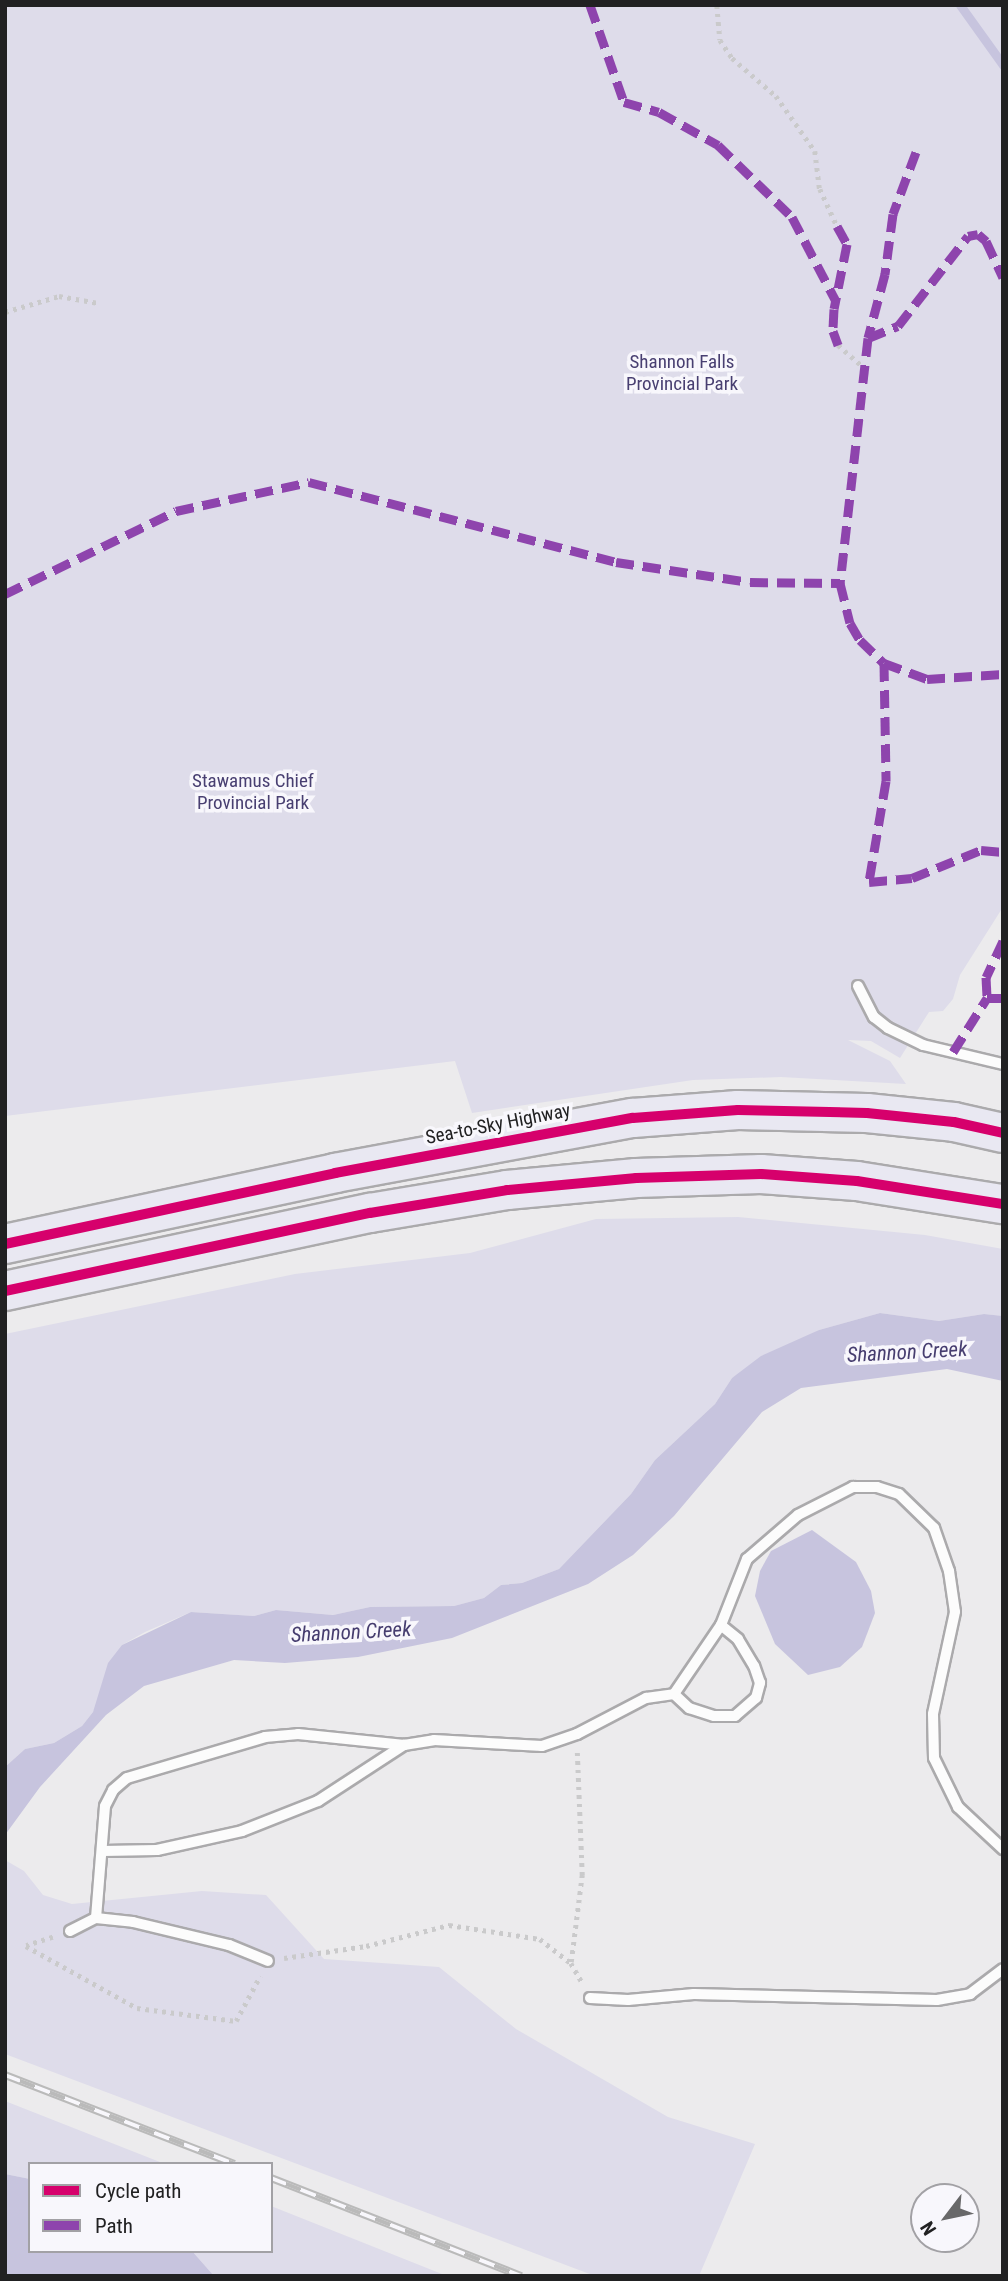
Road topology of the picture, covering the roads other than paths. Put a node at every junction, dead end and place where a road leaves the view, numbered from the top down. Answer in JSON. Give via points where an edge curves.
{"nodes":[{"id":1,"x":858,"y":986,"type":"dead end"},
{"id":2,"x":1003,"y":1064,"type":"edge"},
{"id":3,"x":1003,"y":1133,"type":"edge"},
{"id":4,"x":1003,"y":1205,"type":"edge"},
{"id":5,"x":5,"y":1244,"type":"edge"},
{"id":6,"x":5,"y":1291,"type":"edge"},
{"id":7,"x":721,"y":1625,"type":"junction"},
{"id":8,"x":674,"y":1694,"type":"junction"},
{"id":9,"x":404,"y":1745,"type":"junction"},
{"id":10,"x":1003,"y":1849,"type":"edge"},
{"id":11,"x":103,"y":1851,"type":"junction"},
{"id":12,"x":96,"y":1919,"type":"junction"},
{"id":13,"x":70,"y":1931,"type":"road end"},
{"id":14,"x":268,"y":1961,"type":"road end"},
{"id":15,"x":1003,"y":1969,"type":"edge"},
{"id":16,"x":590,"y":1998,"type":"road end"}],
"edges":[{"from":1,"to":2,"type":"lane","via":[[874,1017],[888,1028],[923,1045]]},
{"from":3,"to":5,"type":"highway","name":"Sea-to-Sky Highway","via":[[954,1122],[867,1113],[738,1110],[633,1118],[348,1171]]},
{"from":4,"to":6,"type":"highway","via":[[882,1184],[788,1176],[636,1178],[508,1191],[370,1213]]},
{"from":7,"to":8,"type":"lane"},
{"from":7,"to":8,"type":"lane","via":[[738,1639],[754,1666],[760,1683],[757,1698],[735,1716],[714,1716],[689,1708]]},
{"from":7,"to":10,"type":"lane","via":[[747,1559],[798,1515],[853,1487],[877,1486],[907,1500],[934,1528],[949,1571],[955,1612],[933,1714],[934,1758],[958,1807]]},
{"from":8,"to":9,"type":"lane","via":[[646,1698],[577,1734],[542,1746],[434,1740]]},
{"from":9,"to":11,"type":"lane","via":[[318,1801],[242,1831],[157,1850]]},
{"from":9,"to":11,"type":"lane","via":[[298,1734],[265,1737],[127,1778],[113,1790],[106,1806]]},
{"from":11,"to":12,"type":"lane"},
{"from":12,"to":13,"type":"lane"},
{"from":12,"to":14,"type":"lane","via":[[171,1931]]},
{"from":15,"to":16,"type":"lane","via":[[970,1994],[937,2000],[694,1994]]}]}
